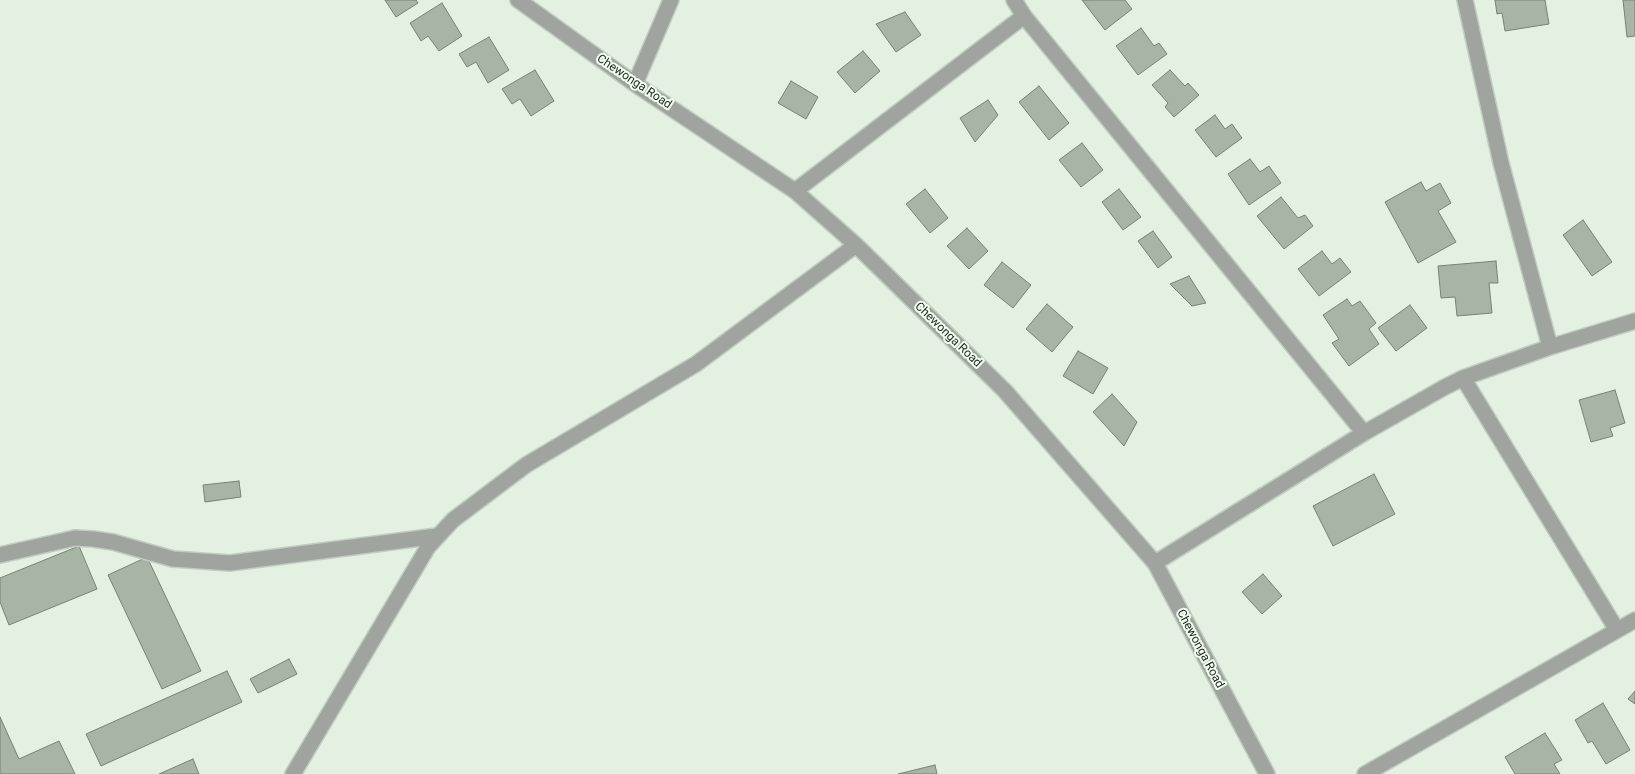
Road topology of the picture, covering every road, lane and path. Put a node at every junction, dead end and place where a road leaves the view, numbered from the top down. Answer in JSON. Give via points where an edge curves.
{"nodes":[{"id":1,"x":518,"y":0,"type":"edge"},
{"id":2,"x":671,"y":0,"type":"edge"},
{"id":3,"x":1014,"y":0,"type":"edge"},
{"id":4,"x":1466,"y":0,"type":"edge"},
{"id":5,"x":1024,"y":16,"type":"junction"},
{"id":6,"x":636,"y":84,"type":"junction"},
{"id":7,"x":795,"y":192,"type":"junction"},
{"id":8,"x":856,"y":245,"type":"junction"},
{"id":9,"x":1635,"y":322,"type":"edge"},
{"id":10,"x":1550,"y":347,"type":"junction"},
{"id":11,"x":1463,"y":378,"type":"junction"},
{"id":12,"x":1364,"y":433,"type":"junction"},
{"id":13,"x":437,"y":536,"type":"junction"},
{"id":14,"x":0,"y":555,"type":"edge"},
{"id":15,"x":1155,"y":563,"type":"junction"},
{"id":16,"x":1635,"y":620,"type":"edge"},
{"id":17,"x":1617,"y":630,"type":"junction"},
{"id":18,"x":293,"y":774,"type":"edge"},
{"id":19,"x":1267,"y":774,"type":"edge"},
{"id":20,"x":1365,"y":774,"type":"edge"}],
"edges":[{"from":1,"to":6,"type":"street","name":"Chewonga Road"},
{"from":2,"to":6,"type":"street"},
{"from":3,"to":5,"type":"street"},
{"from":4,"to":10,"type":"street","via":[[1501,163]]},
{"from":5,"to":7,"type":"street"},
{"from":5,"to":12,"type":"street"},
{"from":6,"to":7,"type":"street","name":"Chewonga Road"},
{"from":7,"to":8,"type":"street","name":"Chewonga Road"},
{"from":8,"to":13,"type":"street","via":[[696,364],[526,465],[452,520]]},
{"from":8,"to":15,"type":"street","name":"Chewonga Road","via":[[1005,391]]},
{"from":9,"to":10,"type":"street"},
{"from":10,"to":11,"type":"street"},
{"from":11,"to":12,"type":"street"},
{"from":11,"to":17,"type":"street"},
{"from":12,"to":15,"type":"street"},
{"from":13,"to":14,"type":"street","via":[[230,563],[173,559],[113,542],[76,538]]},
{"from":13,"to":18,"type":"street"},
{"from":15,"to":19,"type":"street","name":"Chewonga Road"},
{"from":16,"to":17,"type":"street"},
{"from":17,"to":20,"type":"street"}]}
